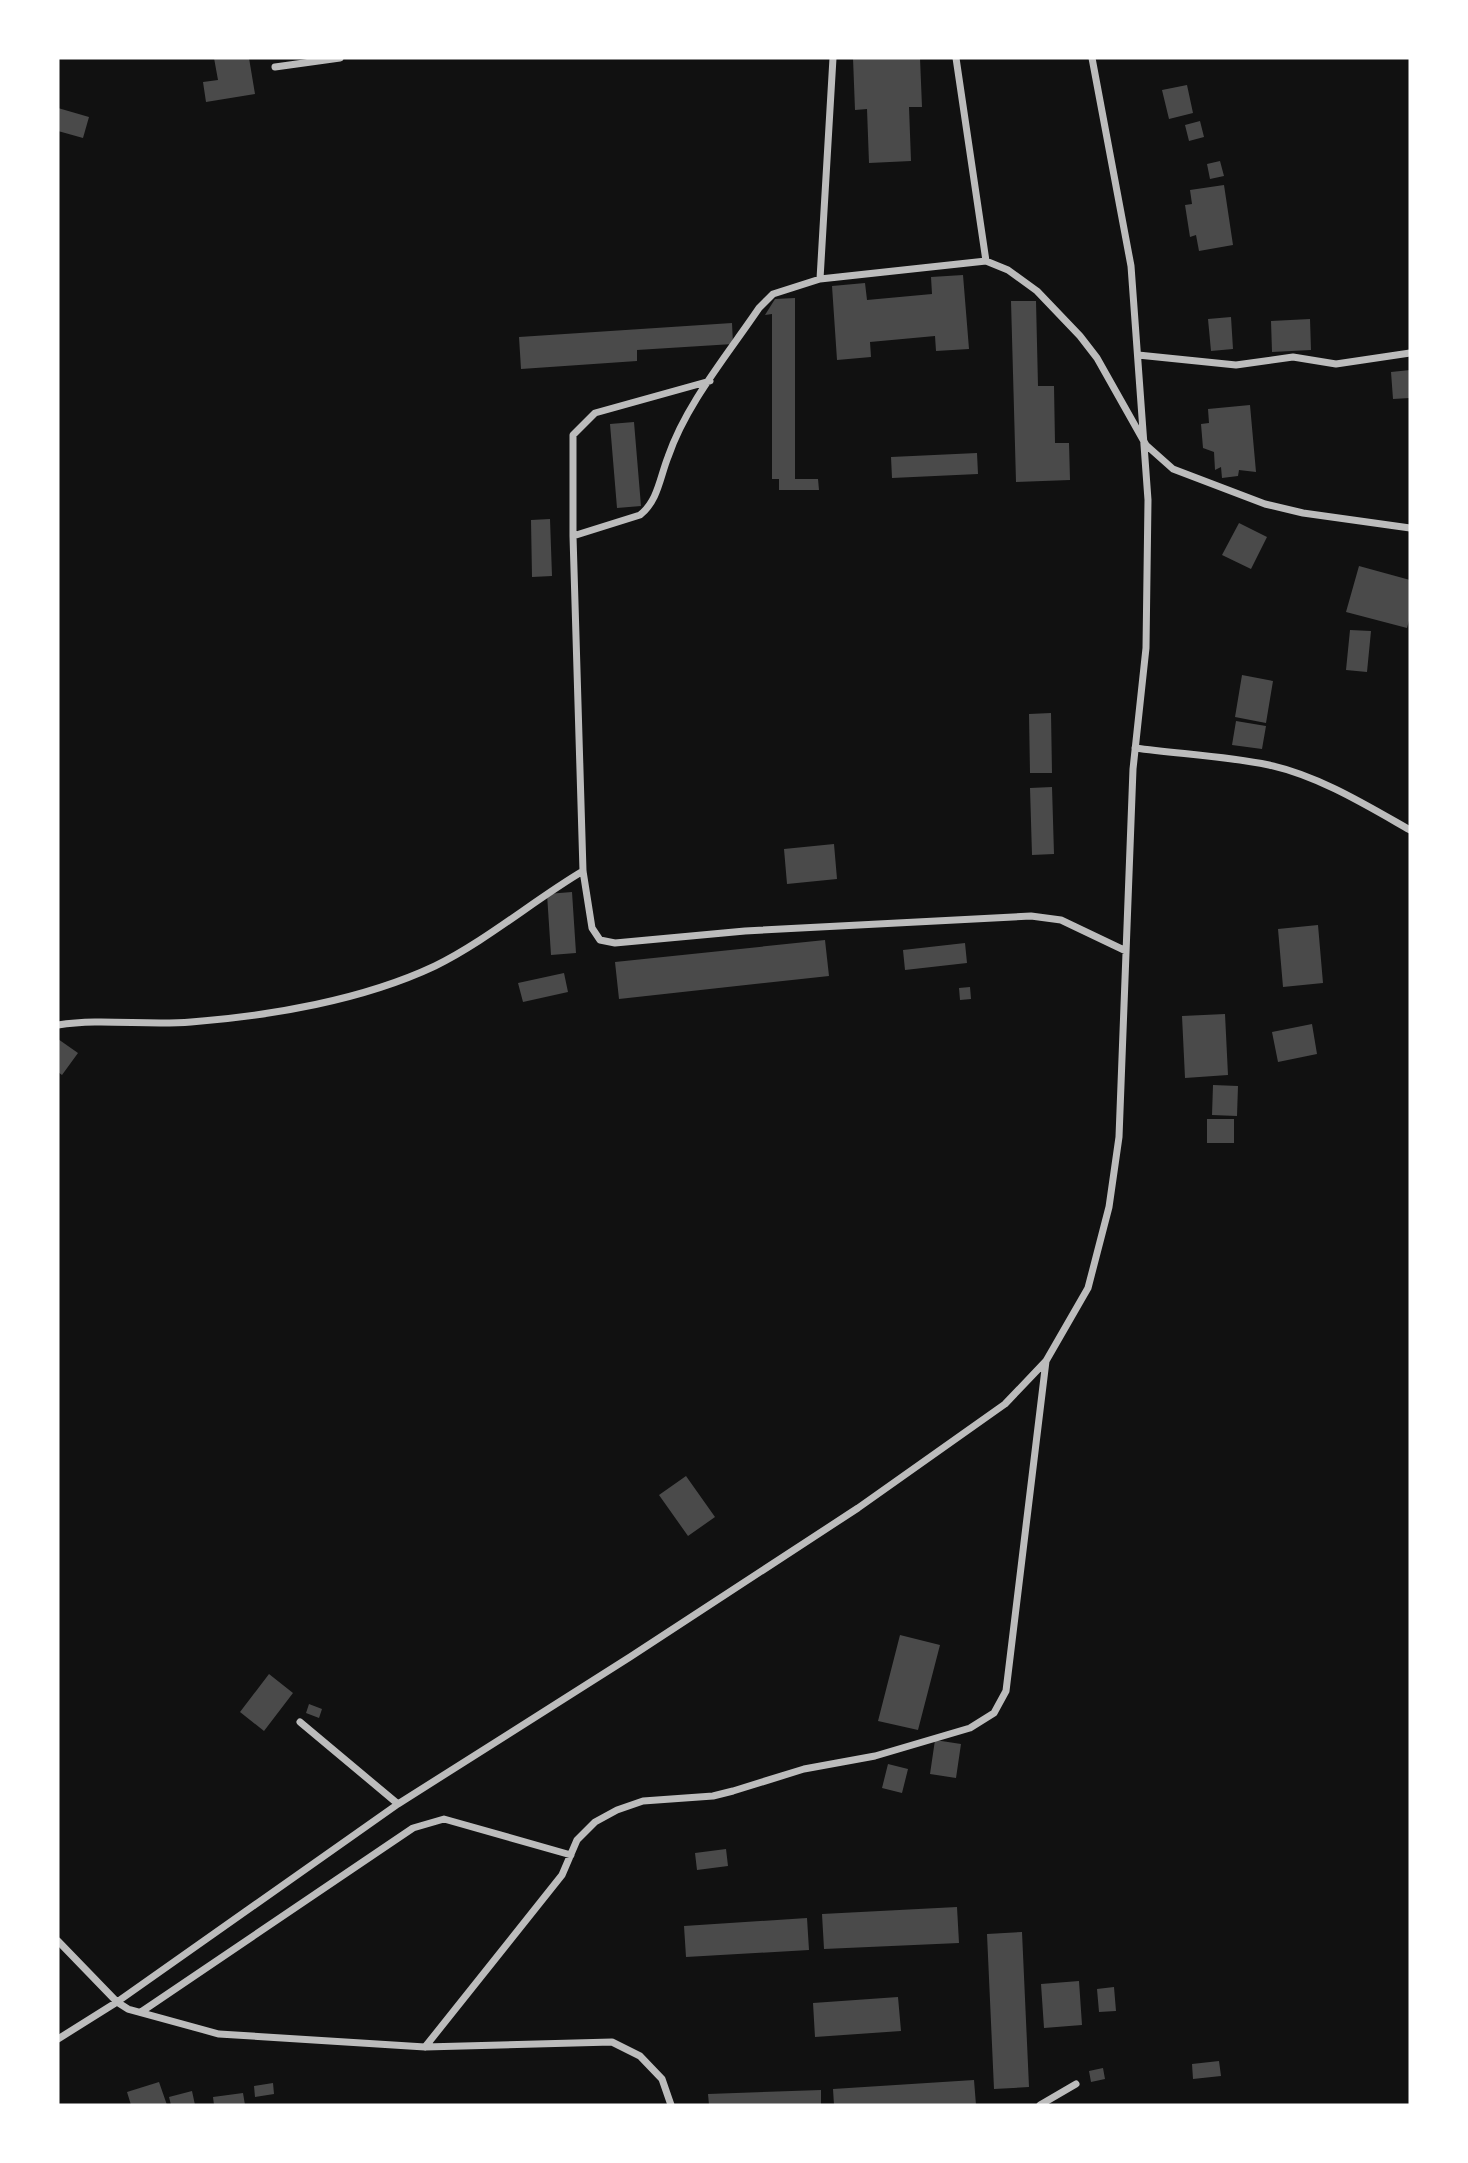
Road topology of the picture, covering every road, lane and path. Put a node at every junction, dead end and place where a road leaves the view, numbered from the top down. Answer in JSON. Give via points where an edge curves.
{"nodes":[{"id":1,"x":340,"y":58,"type":"edge"},
{"id":2,"x":833,"y":58,"type":"edge"},
{"id":3,"x":956,"y":58,"type":"edge"},
{"id":4,"x":1091,"y":58,"type":"edge"},
{"id":5,"x":275,"y":66,"type":"dead end"},
{"id":6,"x":986,"y":261,"type":"junction"},
{"id":7,"x":820,"y":279,"type":"junction"},
{"id":8,"x":1410,"y":353,"type":"edge"},
{"id":9,"x":1139,"y":355,"type":"junction"},
{"id":10,"x":710,"y":381,"type":"junction"},
{"id":11,"x":1146,"y":445,"type":"junction"},
{"id":12,"x":1410,"y":528,"type":"edge"},
{"id":13,"x":573,"y":536,"type":"junction"},
{"id":14,"x":1135,"y":748,"type":"junction"},
{"id":15,"x":1410,"y":830,"type":"edge"},
{"id":16,"x":583,"y":871,"type":"junction"},
{"id":17,"x":1126,"y":951,"type":"junction"},
{"id":18,"x":58,"y":1025,"type":"edge"},
{"id":19,"x":1046,"y":1361,"type":"junction"},
{"id":20,"x":300,"y":1722,"type":"dead end"},
{"id":21,"x":398,"y":1804,"type":"junction"},
{"id":22,"x":571,"y":1855,"type":"junction"},
{"id":23,"x":58,"y":1941,"type":"edge"},
{"id":24,"x":117,"y":2002,"type":"junction"},
{"id":25,"x":141,"y":2011,"type":"junction"},
{"id":26,"x":58,"y":2039,"type":"edge"},
{"id":27,"x":425,"y":2047,"type":"junction"},
{"id":28,"x":1076,"y":2084,"type":"dead end"},
{"id":29,"x":671,"y":2105,"type":"edge"},
{"id":30,"x":1040,"y":2105,"type":"edge"}],
"edges":[{"from":1,"to":5,"type":"street"},
{"from":2,"to":7,"type":"street"},
{"from":3,"to":6,"type":"street"},
{"from":4,"to":9,"type":"street","via":[[1131,266]]},
{"from":6,"to":7,"type":"street"},
{"from":6,"to":11,"type":"street","via":[[1037,291],[1080,336]]},
{"from":7,"to":10,"type":"street","via":[[773,294]]},
{"from":8,"to":9,"type":"street","via":[[1336,364],[1293,358],[1236,365]]},
{"from":9,"to":11,"type":"street"},
{"from":10,"to":13,"type":"street","via":[[669,453],[649,508]]},
{"from":10,"to":13,"type":"street","via":[[596,413],[583,423],[573,435]]},
{"from":11,"to":12,"type":"street","via":[[1173,469],[1265,504]]},
{"from":11,"to":14,"type":"street","via":[[1146,648]]},
{"from":13,"to":16,"type":"street"},
{"from":14,"to":15,"type":"street","via":[[1270,765],[1355,799]]},
{"from":14,"to":17,"type":"street"},
{"from":16,"to":17,"type":"street","via":[[592,928],[600,940],[615,943],[1031,916],[1061,920]]},
{"from":16,"to":18,"type":"street","via":[[435,965],[371,989],[293,1010],[189,1023],[81,1021]]},
{"from":17,"to":19,"type":"street","via":[[1119,1137],[1109,1207],[1088,1288]]},
{"from":19,"to":21,"type":"street","via":[[1005,1404],[858,1508]]},
{"from":19,"to":22,"type":"street","via":[[1006,1691],[994,1713],[970,1728],[875,1756],[804,1769],[713,1796],[643,1801],[595,1822]]},
{"from":20,"to":21,"type":"street"},
{"from":21,"to":24,"type":"street"},
{"from":22,"to":25,"type":"street","via":[[444,1819],[413,1828]]},
{"from":22,"to":27,"type":"street","via":[[562,1875]]},
{"from":23,"to":24,"type":"street"},
{"from":24,"to":25,"type":"street"},
{"from":24,"to":26,"type":"street"},
{"from":25,"to":27,"type":"street","via":[[219,2034]]},
{"from":27,"to":29,"type":"street","via":[[612,2042],[640,2056],[662,2079]]},
{"from":28,"to":30,"type":"street"}]}
